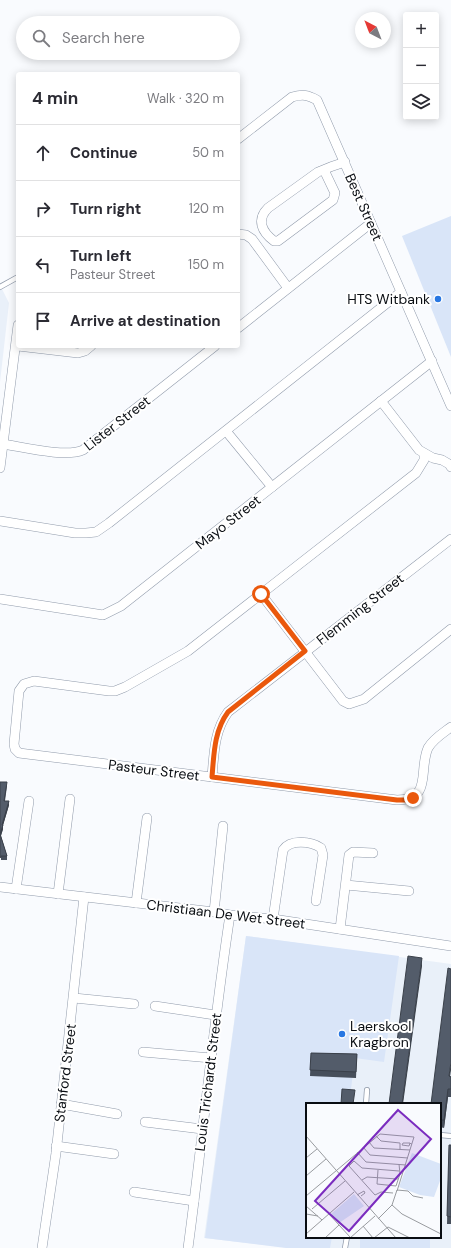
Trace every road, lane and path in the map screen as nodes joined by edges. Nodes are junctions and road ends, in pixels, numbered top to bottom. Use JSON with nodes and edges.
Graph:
{"nodes":[{"id":1,"x":240,"y":137,"type":"edge"},
{"id":2,"x":345,"y":162,"type":"junction"},
{"id":3,"x":324,"y":170,"type":"junction"},
{"id":4,"x":371,"y":223,"type":"junction"},
{"id":5,"x":240,"y":234,"type":"edge"},
{"id":6,"x":16,"y":278,"type":"edge"},
{"id":7,"x":0,"y":287,"type":"edge"},
{"id":8,"x":288,"y":288,"type":"junction"},
{"id":9,"x":402,"y":292,"type":"junction"},
{"id":10,"x":240,"y":326,"type":"edge"},
{"id":11,"x":17,"y":348,"type":"edge"},
{"id":12,"x":34,"y":348,"type":"edge"},
{"id":13,"x":89,"y":348,"type":"edge"},
{"id":14,"x":212,"y":348,"type":"edge"},
{"id":15,"x":432,"y":361,"type":"junction"},
{"id":16,"x":381,"y":401,"type":"junction"},
{"id":17,"x":450,"y":404,"type":"edge"},
{"id":18,"x":226,"y":431,"type":"junction"},
{"id":19,"x":3,"y":444,"type":"junction"},
{"id":20,"x":424,"y":454,"type":"junction"},
{"id":21,"x":451,"y":467,"type":"edge"},
{"id":22,"x":0,"y":468,"type":"edge"},
{"id":23,"x":272,"y":487,"type":"junction"},
{"id":24,"x":0,"y":521,"type":"edge"},
{"id":25,"x":451,"y":539,"type":"edge"},
{"id":26,"x":261,"y":594,"type":"junction"},
{"id":27,"x":0,"y":599,"type":"edge"},
{"id":28,"x":451,"y":630,"type":"edge"},
{"id":29,"x":305,"y":651,"type":"junction"},
{"id":30,"x":451,"y":727,"type":"edge"},
{"id":31,"x":212,"y":777,"type":"junction"},
{"id":32,"x":70,"y":799,"type":"dead end"},
{"id":33,"x":29,"y":801,"type":"dead end"},
{"id":34,"x":147,"y":818,"type":"dead end"},
{"id":35,"x":223,"y":826,"type":"dead end"},
{"id":36,"x":373,"y":853,"type":"dead end"},
{"id":37,"x":346,"y":885,"type":"junction"},
{"id":38,"x":0,"y":887,"type":"edge"},
{"id":39,"x":16,"y":890,"type":"junction"},
{"id":40,"x":409,"y":891,"type":"dead end"},
{"id":41,"x":58,"y":894,"type":"junction"},
{"id":42,"x":84,"y":897,"type":"junction"},
{"id":43,"x":316,"y":901,"type":"dead end"},
{"id":44,"x":136,"y":903,"type":"junction"},
{"id":45,"x":214,"y":912,"type":"junction"},
{"id":46,"x":230,"y":915,"type":"junction"},
{"id":47,"x":273,"y":919,"type":"junction"},
{"id":48,"x":340,"y":929,"type":"junction"},
{"id":49,"x":451,"y":946,"type":"edge"},
{"id":50,"x":74,"y":998,"type":"junction"},
{"id":51,"x":134,"y":1004,"type":"dead end"},
{"id":52,"x":155,"y":1006,"type":"dead end"},
{"id":53,"x":216,"y":1015,"type":"junction"},
{"id":54,"x":144,"y":1052,"type":"dead end"},
{"id":55,"x":211,"y":1058,"type":"junction"},
{"id":56,"x":368,"y":1090,"type":"dead end"},
{"id":57,"x":366,"y":1103,"type":"edge"},
{"id":58,"x":62,"y":1104,"type":"junction"},
{"id":59,"x":117,"y":1114,"type":"dead end"},
{"id":60,"x":145,"y":1122,"type":"dead end"},
{"id":61,"x":202,"y":1129,"type":"junction"},
{"id":62,"x":441,"y":1135,"type":"edge"},
{"id":63,"x":451,"y":1136,"type":"edge"},
{"id":64,"x":56,"y":1146,"type":"junction"},
{"id":65,"x":114,"y":1154,"type":"dead end"},
{"id":66,"x":134,"y":1192,"type":"dead end"},
{"id":67,"x":194,"y":1201,"type":"junction"},
{"id":68,"x":347,"y":1238,"type":"edge"},
{"id":69,"x":42,"y":1248,"type":"edge"},
{"id":70,"x":188,"y":1248,"type":"edge"},
{"id":71,"x":345,"y":1248,"type":"edge"}],
"edges":[{"from":1,"to":2,"type":"street","name":"Best Street"},
{"from":2,"to":3,"type":"street"},
{"from":2,"to":4,"type":"street","name":"Best Street"},
{"from":3,"to":3,"type":"street"},
{"from":4,"to":8,"type":"street"},
{"from":4,"to":9,"type":"street","name":"Best Street"},
{"from":5,"to":8,"type":"street"},
{"from":6,"to":7,"type":"lane"},
{"from":8,"to":10,"type":"street"},
{"from":9,"to":15,"type":"street","name":"Best Street"},
{"from":9,"to":18,"type":"street"},
{"from":11,"to":19,"type":"street"},
{"from":12,"to":13,"type":"street"},
{"from":14,"to":19,"type":"street","name":"Lister Street"},
{"from":15,"to":16,"type":"street","name":"Mayo Street"},
{"from":15,"to":17,"type":"street","name":"Best Street"},
{"from":16,"to":20,"type":"street"},
{"from":16,"to":23,"type":"street","name":"Mayo Street"},
{"from":18,"to":23,"type":"street"},
{"from":18,"to":24,"type":"street"},
{"from":19,"to":22,"type":"street"},
{"from":20,"to":21,"type":"street"},
{"from":20,"to":26,"type":"street"},
{"from":23,"to":27,"type":"street","name":"Mayo Street"},
{"from":25,"to":29,"type":"street","name":"Flemming Street"},
{"from":26,"to":29,"type":"street"},
{"from":26,"to":31,"type":"street","name":"Pasteur Street"},
{"from":28,"to":29,"type":"street"},
{"from":29,"to":31,"type":"street","name":"Flemming Street"},
{"from":30,"to":31,"type":"street","name":"Pasteur Street"},
{"from":32,"to":41,"type":"street"},
{"from":33,"to":39,"type":"street"},
{"from":34,"to":44,"type":"street"},
{"from":35,"to":45,"type":"street"},
{"from":36,"to":37,"type":"street"},
{"from":37,"to":40,"type":"street"},
{"from":37,"to":48,"type":"street"},
{"from":38,"to":39,"type":"street","name":"Christiaan De Wet Street"},
{"from":39,"to":41,"type":"street","name":"Christiaan De Wet Street"},
{"from":41,"to":42,"type":"street","name":"Christiaan De Wet Street"},
{"from":42,"to":44,"type":"street","name":"Christiaan De Wet Street"},
{"from":42,"to":50,"type":"street","name":"Stanford Street"},
{"from":43,"to":47,"type":"street"},
{"from":44,"to":45,"type":"street","name":"Christiaan De Wet Street"},
{"from":45,"to":46,"type":"street","name":"Christiaan De Wet Street"},
{"from":46,"to":47,"type":"street","name":"Christiaan De Wet Street"},
{"from":46,"to":53,"type":"street","name":"Louis Trichardt Street"},
{"from":47,"to":48,"type":"street","name":"Christiaan De Wet Street"},
{"from":48,"to":49,"type":"street","name":"Christiaan De Wet Street"},
{"from":50,"to":51,"type":"street"},
{"from":50,"to":58,"type":"street","name":"Stanford Street"},
{"from":52,"to":53,"type":"street"},
{"from":53,"to":55,"type":"street","name":"Louis Trichardt Street"},
{"from":54,"to":55,"type":"street"},
{"from":55,"to":61,"type":"street","name":"Louis Trichardt Street"},
{"from":56,"to":57,"type":"lane"},
{"from":58,"to":59,"type":"street"},
{"from":58,"to":64,"type":"street","name":"Stanford Street"},
{"from":60,"to":61,"type":"street"},
{"from":61,"to":67,"type":"street","name":"Louis Trichardt Street"},
{"from":62,"to":63,"type":"lane"},
{"from":64,"to":65,"type":"street"},
{"from":64,"to":69,"type":"street","name":"Stanford Street"},
{"from":66,"to":67,"type":"street"},
{"from":67,"to":70,"type":"street","name":"Louis Trichardt Street"},
{"from":68,"to":71,"type":"lane"}]}
